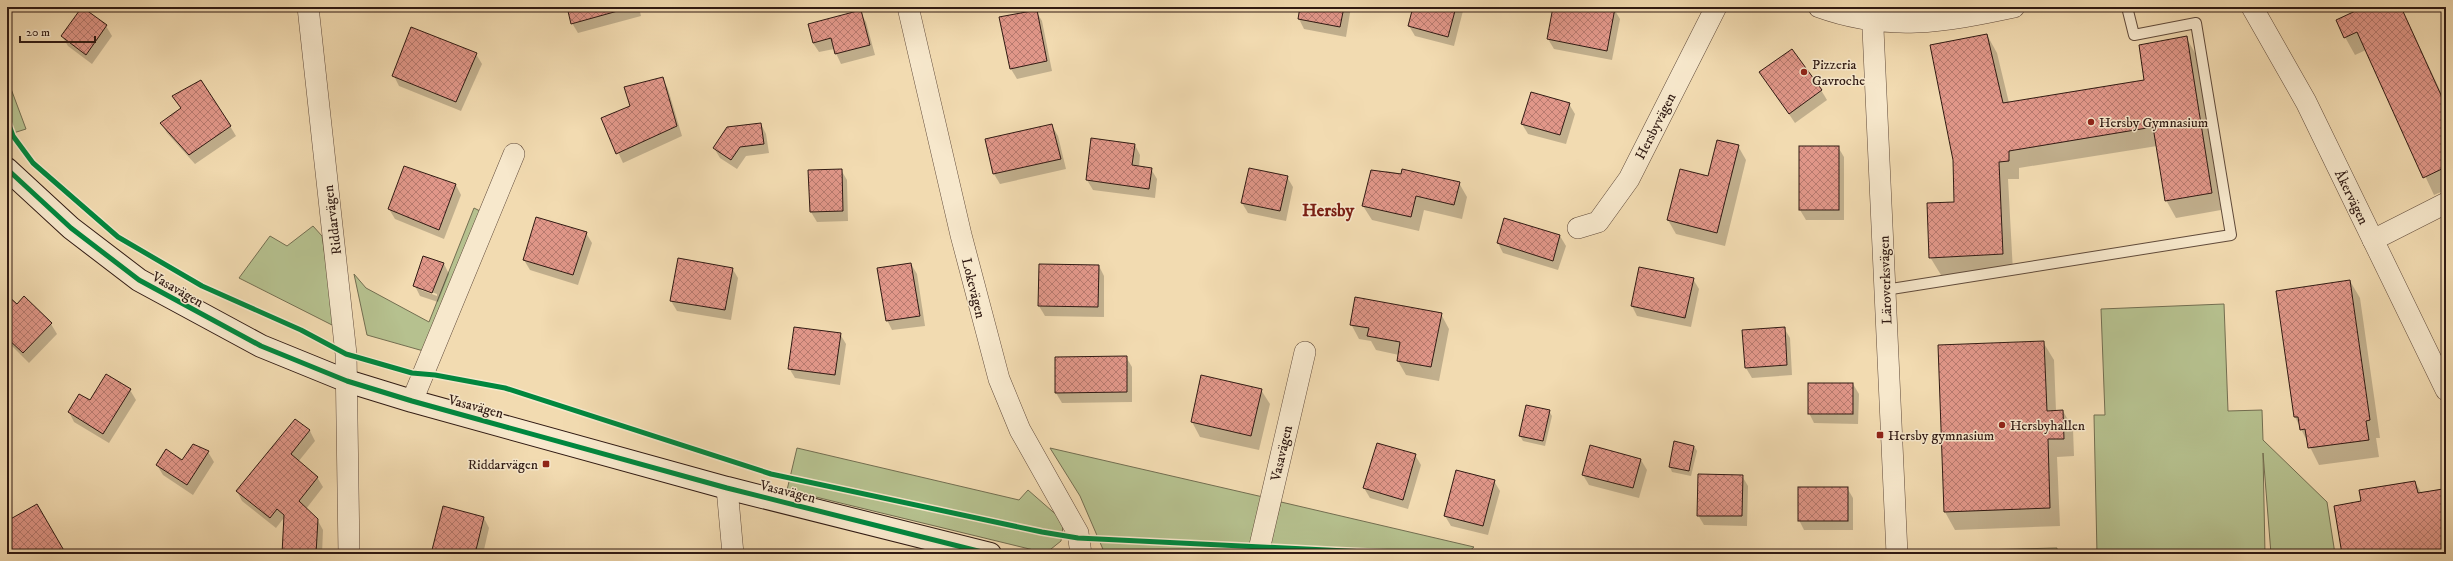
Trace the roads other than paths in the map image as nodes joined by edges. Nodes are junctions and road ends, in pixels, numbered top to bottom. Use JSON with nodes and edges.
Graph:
{"nodes":[{"id":1,"x":308,"y":7,"type":"edge"},
{"id":2,"x":908,"y":7,"type":"edge"},
{"id":3,"x":1716,"y":7,"type":"edge"},
{"id":4,"x":1819,"y":7,"type":"edge"},
{"id":5,"x":2014,"y":7,"type":"edge"},
{"id":6,"x":2127,"y":7,"type":"edge"},
{"id":7,"x":2252,"y":7,"type":"edge"},
{"id":8,"x":1872,"y":14,"type":"edge"},
{"id":9,"x":514,"y":154,"type":"dead end"},
{"id":10,"x":7,"y":169,"type":"edge"},
{"id":11,"x":2446,"y":203,"type":"edge"},
{"id":12,"x":1578,"y":228,"type":"dead end"},
{"id":13,"x":2373,"y":240,"type":"junction"},
{"id":14,"x":1885,"y":290,"type":"junction"},
{"id":15,"x":1305,"y":352,"type":"dead end"},
{"id":16,"x":347,"y":381,"type":"junction"},
{"id":17,"x":2446,"y":390,"type":"edge"},
{"id":18,"x":412,"y":401,"type":"junction"},
{"id":19,"x":726,"y":488,"type":"junction"},
{"id":20,"x":349,"y":554,"type":"edge"},
{"id":21,"x":733,"y":554,"type":"edge"},
{"id":22,"x":990,"y":554,"type":"edge"},
{"id":23,"x":1081,"y":554,"type":"edge"},
{"id":24,"x":1258,"y":554,"type":"edge"},
{"id":25,"x":1897,"y":554,"type":"edge"}],
"edges":[{"from":1,"to":16,"type":"street","name":"Riddarvägen"},
{"from":2,"to":23,"type":"street","name":"Lokevägen"},
{"from":3,"to":12,"type":"street","name":"Hersbyvägen"},
{"from":4,"to":8,"type":"street"},
{"from":5,"to":8,"type":"street"},
{"from":6,"to":14,"type":"lane"},
{"from":7,"to":13,"type":"street","name":"Åkervägen"},
{"from":8,"to":14,"type":"street","name":"Läroverksvägen"},
{"from":9,"to":18,"type":"street"},
{"from":10,"to":16,"type":"street","name":"Vasavägen"},
{"from":11,"to":13,"type":"street"},
{"from":13,"to":17,"type":"street","name":"Åkervägen"},
{"from":14,"to":25,"type":"street","name":"Läroverksvägen"},
{"from":15,"to":24,"type":"street","name":"Vasavägen"},
{"from":16,"to":18,"type":"street","name":"Vasavägen"},
{"from":16,"to":20,"type":"street","name":"Riddarvägen"},
{"from":18,"to":19,"type":"street","name":"Vasavägen"},
{"from":19,"to":21,"type":"street"},
{"from":19,"to":22,"type":"street","name":"Vasavägen"}]}
